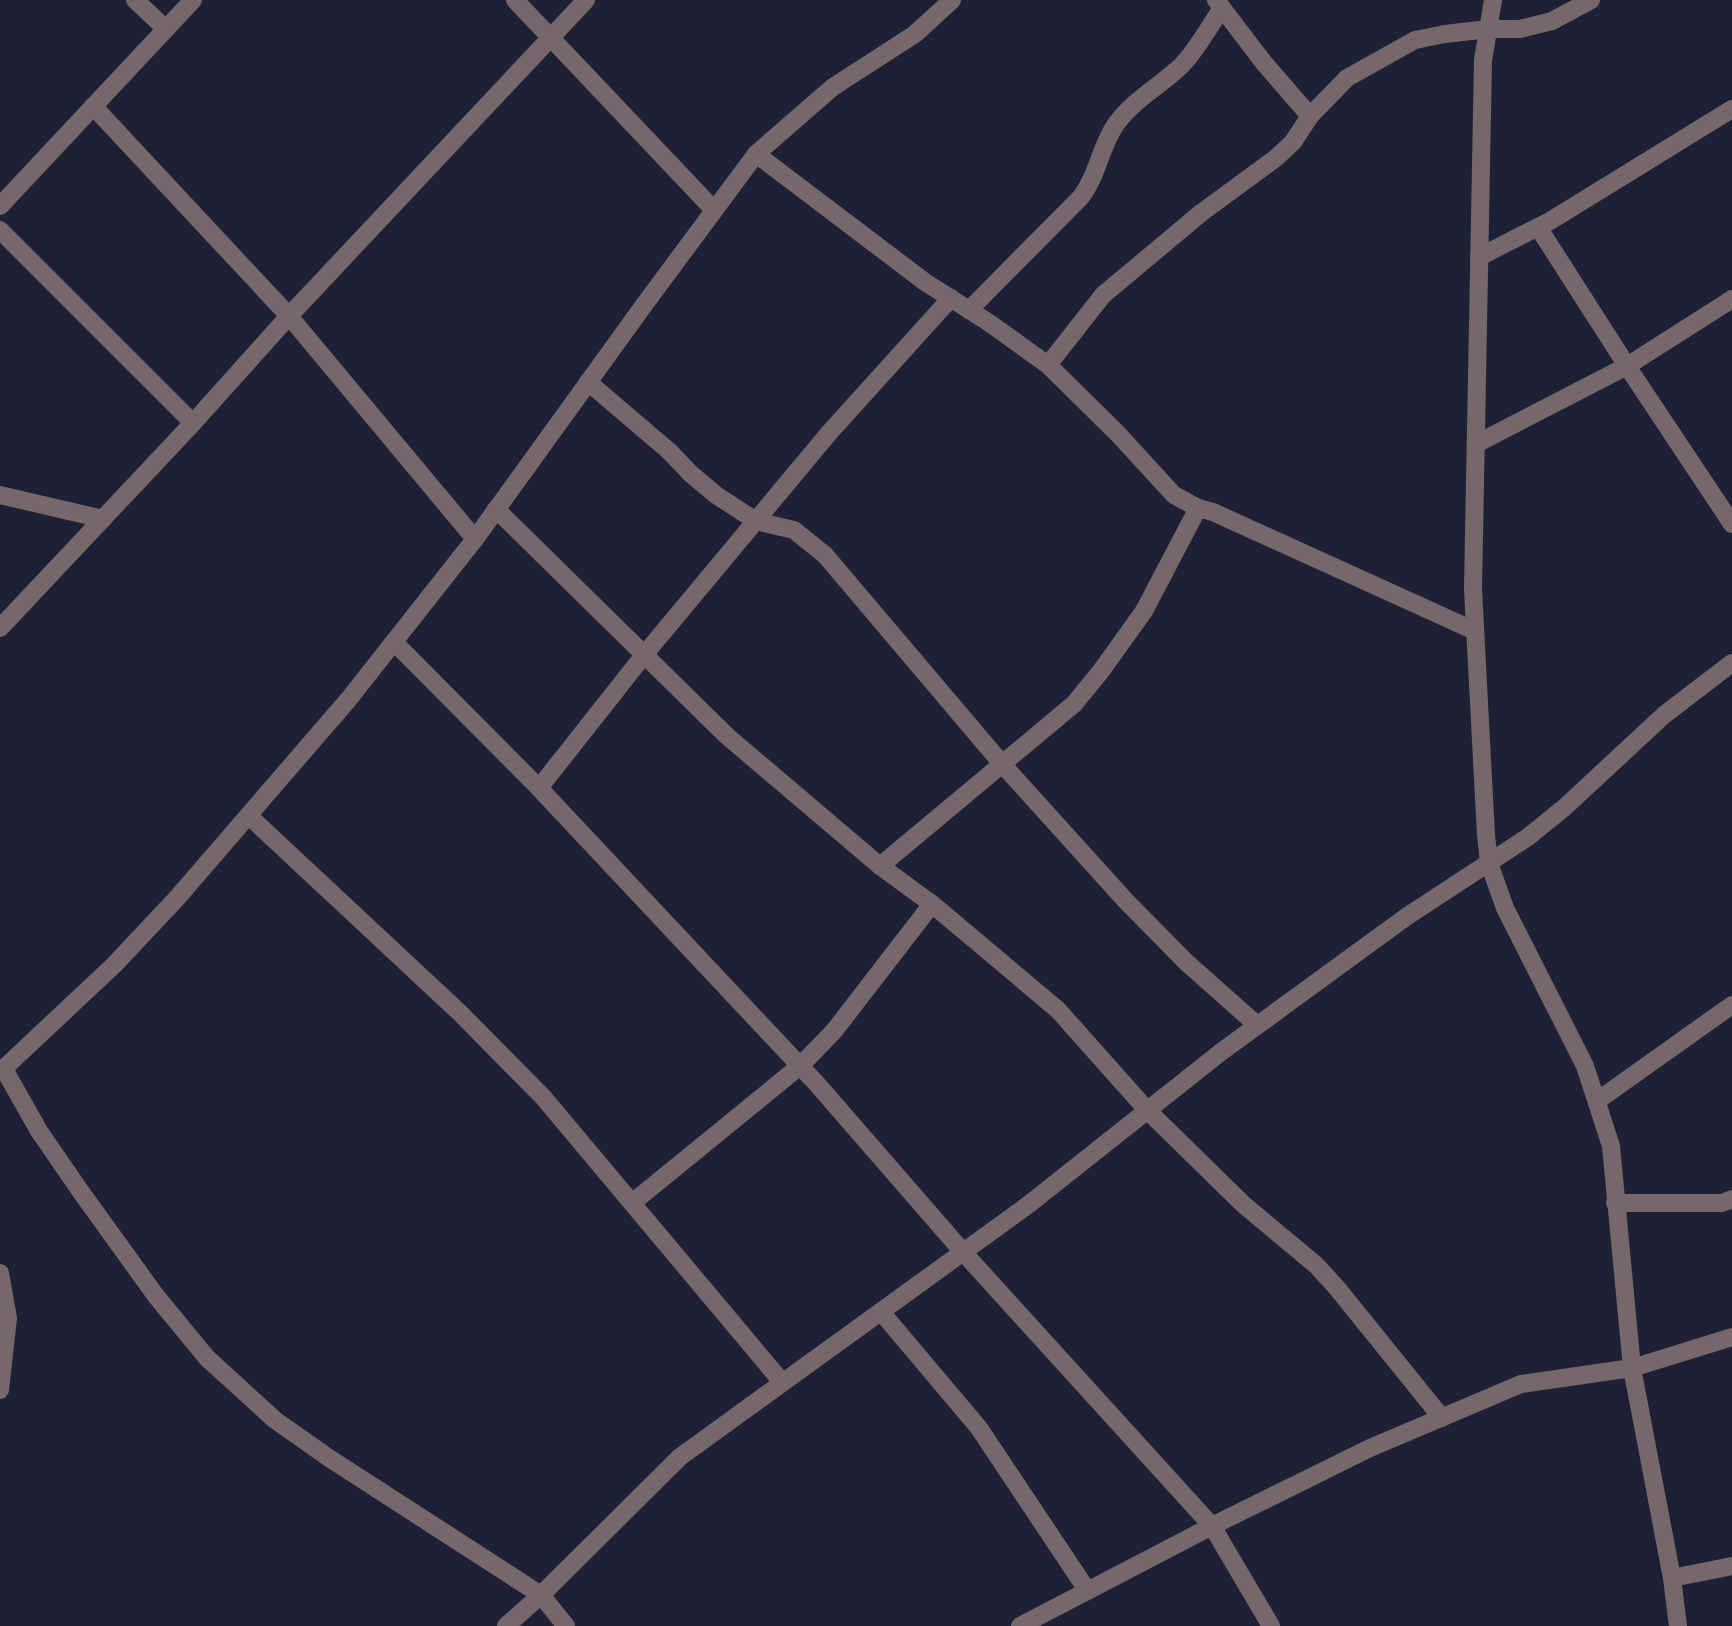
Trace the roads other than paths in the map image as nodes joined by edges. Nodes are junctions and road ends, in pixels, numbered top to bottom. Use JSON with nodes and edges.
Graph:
{"nodes":[{"id":1,"x":135,"y":0,"type":"edge"},
{"id":2,"x":193,"y":0,"type":"edge"},
{"id":3,"x":515,"y":0,"type":"edge"},
{"id":4,"x":586,"y":0,"type":"edge"},
{"id":5,"x":952,"y":0,"type":"edge"},
{"id":6,"x":1493,"y":0,"type":"edge"},
{"id":7,"x":1591,"y":0,"type":"edge"},
{"id":8,"x":1219,"y":4,"type":"edge"},
{"id":9,"x":166,"y":29,"type":"junction"},
{"id":10,"x":1488,"y":29,"type":"junction"},
{"id":11,"x":552,"y":37,"type":"junction"},
{"id":12,"x":93,"y":106,"type":"junction"},
{"id":13,"x":1732,"y":109,"type":"edge"},
{"id":14,"x":1310,"y":116,"type":"junction"},
{"id":15,"x":756,"y":154,"type":"junction"},
{"id":16,"x":0,"y":206,"type":"edge"},
{"id":17,"x":714,"y":210,"type":"junction"},
{"id":18,"x":1538,"y":227,"type":"junction"},
{"id":19,"x":0,"y":230,"type":"edge"},
{"id":20,"x":1479,"y":257,"type":"junction"},
{"id":21,"x":951,"y":298,"type":"junction"},
{"id":22,"x":1732,"y":299,"type":"edge"},
{"id":23,"x":970,"y":310,"type":"junction"},
{"id":24,"x":289,"y":316,"type":"junction"},
{"id":25,"x":1048,"y":365,"type":"junction"},
{"id":26,"x":1626,"y":366,"type":"junction"},
{"id":27,"x":589,"y":382,"type":"junction"},
{"id":28,"x":193,"y":422,"type":"junction"},
{"id":29,"x":1476,"y":444,"type":"junction"},
{"id":30,"x":0,"y":495,"type":"edge"},
{"id":31,"x":1198,"y":508,"type":"junction"},
{"id":32,"x":496,"y":509,"type":"junction"},
{"id":33,"x":103,"y":519,"type":"junction"},
{"id":34,"x":756,"y":521,"type":"junction"},
{"id":35,"x":1732,"y":524,"type":"edge"},
{"id":36,"x":475,"y":539,"type":"junction"},
{"id":37,"x":0,"y":628,"type":"edge"},
{"id":38,"x":1475,"y":631,"type":"junction"},
{"id":39,"x":394,"y":642,"type":"junction"},
{"id":40,"x":645,"y":655,"type":"junction"},
{"id":41,"x":1732,"y":663,"type":"edge"},
{"id":42,"x":1003,"y":765,"type":"junction"},
{"id":43,"x":539,"y":788,"type":"junction"},
{"id":44,"x":249,"y":816,"type":"junction"},
{"id":45,"x":1489,"y":863,"type":"junction"},
{"id":46,"x":880,"y":866,"type":"junction"},
{"id":47,"x":932,"y":904,"type":"junction"},
{"id":48,"x":1732,"y":1005,"type":"edge"},
{"id":49,"x":1257,"y":1025,"type":"junction"},
{"id":50,"x":800,"y":1066,"type":"junction"},
{"id":51,"x":2,"y":1070,"type":"edge"},
{"id":52,"x":1597,"y":1101,"type":"junction"},
{"id":53,"x":1147,"y":1110,"type":"junction"},
{"id":54,"x":1732,"y":1199,"type":"edge"},
{"id":55,"x":632,"y":1203,"type":"junction"},
{"id":56,"x":1615,"y":1203,"type":"junction"},
{"id":57,"x":963,"y":1252,"type":"junction"},
{"id":58,"x":0,"y":1273,"type":"edge"},
{"id":59,"x":882,"y":1313,"type":"junction"},
{"id":60,"x":1732,"y":1337,"type":"edge"},
{"id":61,"x":1632,"y":1368,"type":"junction"},
{"id":62,"x":782,"y":1382,"type":"junction"},
{"id":63,"x":0,"y":1390,"type":"edge"},
{"id":64,"x":1442,"y":1418,"type":"junction"},
{"id":65,"x":1212,"y":1526,"type":"junction"},
{"id":66,"x":1732,"y":1566,"type":"edge"},
{"id":67,"x":1672,"y":1578,"type":"junction"},
{"id":68,"x":1087,"y":1590,"type":"junction"},
{"id":69,"x":541,"y":1595,"type":"junction"},
{"id":70,"x":506,"y":1626,"type":"edge"},
{"id":71,"x":566,"y":1626,"type":"edge"},
{"id":72,"x":1020,"y":1626,"type":"edge"},
{"id":73,"x":1270,"y":1626,"type":"edge"},
{"id":74,"x":1678,"y":1626,"type":"edge"}],
"edges":[{"from":1,"to":9,"type":"street"},
{"from":2,"to":9,"type":"street"},
{"from":3,"to":11,"type":"street"},
{"from":4,"to":11,"type":"street"},
{"from":5,"to":15,"type":"street"},
{"from":6,"to":10,"type":"street"},
{"from":7,"to":10,"type":"street"},
{"from":8,"to":14,"type":"street"},
{"from":8,"to":23,"type":"street"},
{"from":9,"to":12,"type":"street"},
{"from":10,"to":14,"type":"street"},
{"from":10,"to":20,"type":"street"},
{"from":11,"to":17,"type":"street"},
{"from":11,"to":24,"type":"street"},
{"from":12,"to":16,"type":"street"},
{"from":12,"to":24,"type":"street"},
{"from":13,"to":18,"type":"street"},
{"from":14,"to":25,"type":"street"},
{"from":15,"to":17,"type":"street"},
{"from":15,"to":21,"type":"street"},
{"from":17,"to":27,"type":"street"},
{"from":18,"to":20,"type":"street"},
{"from":18,"to":26,"type":"street"},
{"from":19,"to":28,"type":"street"},
{"from":20,"to":29,"type":"street"},
{"from":21,"to":23,"type":"street"},
{"from":21,"to":34,"type":"street"},
{"from":22,"to":26,"type":"street"},
{"from":23,"to":25,"type":"street"},
{"from":24,"to":28,"type":"street"},
{"from":24,"to":36,"type":"street"},
{"from":25,"to":31,"type":"street"},
{"from":26,"to":29,"type":"street"},
{"from":26,"to":35,"type":"street"},
{"from":27,"to":32,"type":"street"},
{"from":27,"to":34,"type":"street"},
{"from":28,"to":33,"type":"street"},
{"from":29,"to":38,"type":"street"},
{"from":30,"to":33,"type":"street"},
{"from":31,"to":38,"type":"street"},
{"from":31,"to":42,"type":"street"},
{"from":32,"to":36,"type":"street"},
{"from":32,"to":40,"type":"street"},
{"from":33,"to":37,"type":"street"},
{"from":34,"to":40,"type":"street"},
{"from":34,"to":42,"type":"street"},
{"from":36,"to":39,"type":"street"},
{"from":38,"to":45,"type":"street"},
{"from":39,"to":43,"type":"street"},
{"from":39,"to":44,"type":"street"},
{"from":40,"to":43,"type":"street"},
{"from":40,"to":46,"type":"street"},
{"from":41,"to":45,"type":"street"},
{"from":42,"to":46,"type":"street"},
{"from":42,"to":49,"type":"street"},
{"from":43,"to":50,"type":"street"},
{"from":44,"to":51,"type":"street"},
{"from":44,"to":55,"type":"street"},
{"from":45,"to":49,"type":"street"},
{"from":45,"to":52,"type":"street"},
{"from":46,"to":47,"type":"street"},
{"from":47,"to":50,"type":"street"},
{"from":47,"to":53,"type":"street"},
{"from":48,"to":52,"type":"street"},
{"from":49,"to":53,"type":"street"},
{"from":50,"to":55,"type":"street"},
{"from":50,"to":57,"type":"street"},
{"from":51,"to":69,"type":"street"},
{"from":52,"to":56,"type":"street"},
{"from":53,"to":57,"type":"street"},
{"from":53,"to":64,"type":"street"},
{"from":54,"to":56,"type":"street"},
{"from":55,"to":62,"type":"street"},
{"from":56,"to":61,"type":"street"},
{"from":57,"to":59,"type":"street"},
{"from":57,"to":65,"type":"street"},
{"from":58,"to":63,"type":"street"},
{"from":59,"to":62,"type":"street"},
{"from":59,"to":68,"type":"street"},
{"from":60,"to":61,"type":"street"},
{"from":61,"to":64,"type":"street"},
{"from":61,"to":67,"type":"street"},
{"from":62,"to":69,"type":"street"},
{"from":64,"to":65,"type":"street"},
{"from":65,"to":68,"type":"street"},
{"from":65,"to":73,"type":"street"},
{"from":66,"to":67,"type":"street"},
{"from":67,"to":74,"type":"street"},
{"from":68,"to":72,"type":"street"},
{"from":69,"to":70,"type":"street"},
{"from":69,"to":71,"type":"street"}]}
